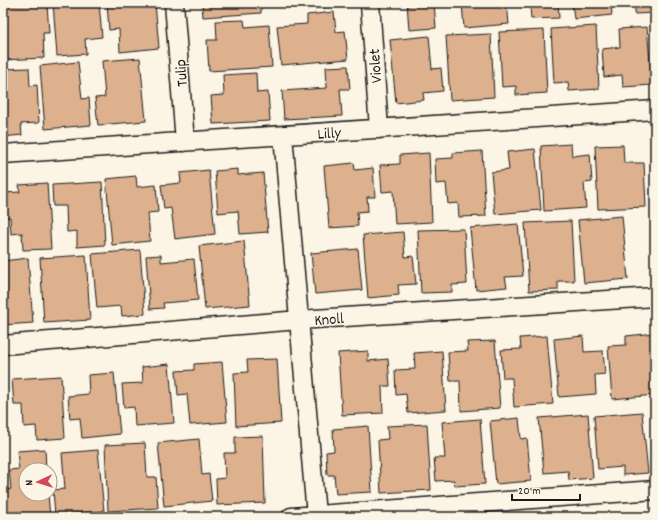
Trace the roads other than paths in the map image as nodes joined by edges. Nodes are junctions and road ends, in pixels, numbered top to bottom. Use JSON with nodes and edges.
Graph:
{"nodes":[{"id":1,"x":174,"y":3,"type":"edge"},
{"id":2,"x":370,"y":3,"type":"edge"},
{"id":3,"x":655,"y":110,"type":"edge"},
{"id":4,"x":379,"y":129,"type":"junction"},
{"id":5,"x":283,"y":135,"type":"junction"},
{"id":6,"x":185,"y":142,"type":"junction"},
{"id":7,"x":3,"y":154,"type":"edge"},
{"id":8,"x":655,"y":296,"type":"edge"},
{"id":9,"x":299,"y":320,"type":"junction"},
{"id":10,"x":3,"y":345,"type":"edge"},
{"id":11,"x":655,"y":490,"type":"edge"},
{"id":12,"x":502,"y":510,"type":"edge"},
{"id":13,"x":316,"y":515,"type":"junction"},
{"id":14,"x":291,"y":517,"type":"edge"}],
"edges":[{"from":1,"to":6,"type":"street","name":"Tulip"},
{"from":2,"to":4,"type":"street","name":"Violet"},
{"from":3,"to":4,"type":"street","name":"Lilly"},
{"from":4,"to":5,"type":"street","name":"Lilly"},
{"from":5,"to":6,"type":"street","name":"Lilly"},
{"from":5,"to":9,"type":"street"},
{"from":6,"to":7,"type":"street","name":"Lilly"},
{"from":8,"to":9,"type":"street","name":"Knoll"},
{"from":9,"to":10,"type":"street","name":"Knoll"},
{"from":9,"to":13,"type":"street"},
{"from":11,"to":12,"type":"street"},
{"from":12,"to":13,"type":"street"},
{"from":13,"to":14,"type":"street"}]}
